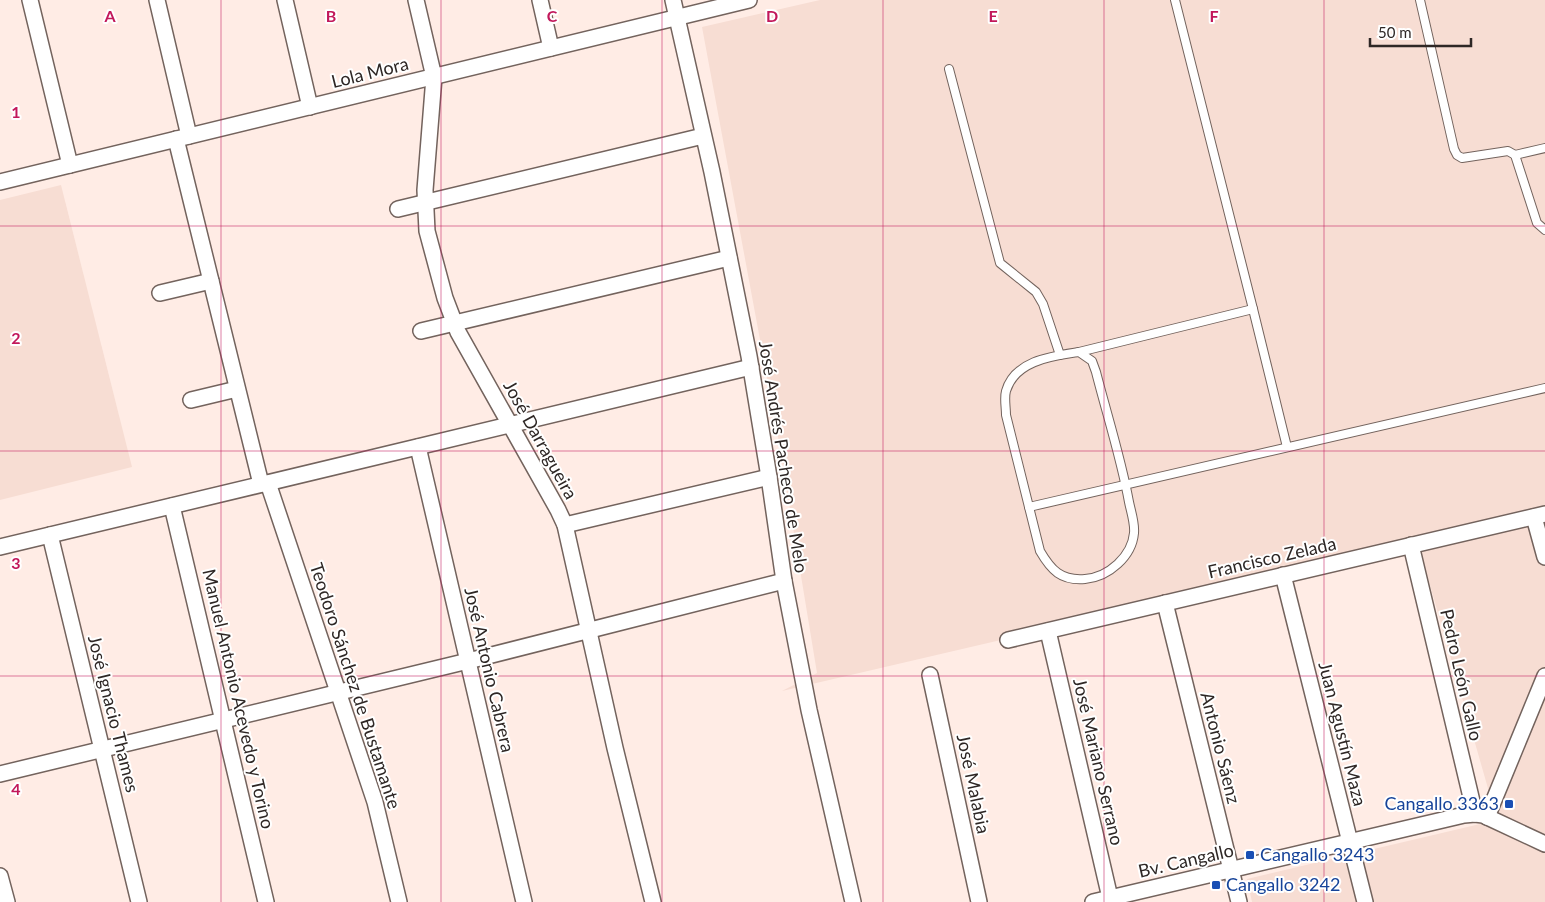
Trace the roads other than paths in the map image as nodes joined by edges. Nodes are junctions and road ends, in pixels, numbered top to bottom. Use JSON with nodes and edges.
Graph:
{"nodes":[{"id":1,"x":30,"y":0,"type":"edge"},
{"id":2,"x":157,"y":0,"type":"edge"},
{"id":3,"x":285,"y":0,"type":"edge"},
{"id":4,"x":416,"y":0,"type":"edge"},
{"id":5,"x":540,"y":0,"type":"edge"},
{"id":6,"x":673,"y":0,"type":"edge"},
{"id":7,"x":749,"y":0,"type":"edge"},
{"id":8,"x":1175,"y":0,"type":"edge"},
{"id":9,"x":1420,"y":0,"type":"edge"},
{"id":10,"x":677,"y":18,"type":"junction"},
{"id":11,"x":552,"y":48,"type":"junction"},
{"id":12,"x":949,"y":69,"type":"dead end"},
{"id":13,"x":434,"y":77,"type":"junction"},
{"id":14,"x":310,"y":107,"type":"junction"},
{"id":15,"x":703,"y":136,"type":"junction"},
{"id":16,"x":183,"y":137,"type":"junction"},
{"id":17,"x":1545,"y":148,"type":"edge"},
{"id":18,"x":1515,"y":154,"type":"junction"},
{"id":19,"x":70,"y":165,"type":"junction"},
{"id":20,"x":0,"y":182,"type":"edge"},
{"id":21,"x":425,"y":202,"type":"junction"},
{"id":22,"x":398,"y":209,"type":"dead end"},
{"id":23,"x":1545,"y":230,"type":"edge"},
{"id":24,"x":729,"y":258,"type":"junction"},
{"id":25,"x":211,"y":281,"type":"junction"},
{"id":26,"x":160,"y":293,"type":"dead end"},
{"id":27,"x":1253,"y":309,"type":"junction"},
{"id":28,"x":454,"y":323,"type":"junction"},
{"id":29,"x":421,"y":331,"type":"dead end"},
{"id":30,"x":1079,"y":352,"type":"junction"},
{"id":31,"x":1060,"y":355,"type":"junction"},
{"id":32,"x":751,"y":367,"type":"junction"},
{"id":33,"x":1545,"y":388,"type":"edge"},
{"id":34,"x":237,"y":389,"type":"junction"},
{"id":35,"x":191,"y":400,"type":"dead end"},
{"id":36,"x":509,"y":425,"type":"junction"},
{"id":37,"x":418,"y":447,"type":"junction"},
{"id":38,"x":1288,"y":447,"type":"junction"},
{"id":39,"x":770,"y":477,"type":"junction"},
{"id":40,"x":265,"y":483,"type":"junction"},
{"id":41,"x":1126,"y":485,"type":"junction"},
{"id":42,"x":172,"y":506,"type":"junction"},
{"id":43,"x":1029,"y":506,"type":"junction"},
{"id":44,"x":1540,"y":515,"type":"edge"},
{"id":45,"x":565,"y":525,"type":"junction"},
{"id":46,"x":50,"y":535,"type":"junction"},
{"id":47,"x":1412,"y":545,"type":"junction"},
{"id":48,"x":0,"y":547,"type":"edge"},
{"id":49,"x":1545,"y":557,"type":"edge"},
{"id":50,"x":1283,"y":575,"type":"junction"},
{"id":51,"x":784,"y":581,"type":"junction"},
{"id":52,"x":1165,"y":603,"type":"junction"},
{"id":53,"x":589,"y":631,"type":"junction"},
{"id":54,"x":1048,"y":631,"type":"junction"},
{"id":55,"x":1008,"y":640,"type":"dead end"},
{"id":56,"x":468,"y":661,"type":"junction"},
{"id":57,"x":930,"y":675,"type":"dead end"},
{"id":58,"x":1545,"y":676,"type":"edge"},
{"id":59,"x":338,"y":692,"type":"junction"},
{"id":60,"x":223,"y":720,"type":"junction"},
{"id":61,"x":102,"y":749,"type":"junction"},
{"id":62,"x":0,"y":774,"type":"edge"},
{"id":63,"x":1481,"y":815,"type":"junction"},
{"id":64,"x":1350,"y":842,"type":"junction"},
{"id":65,"x":1545,"y":844,"type":"edge"},
{"id":66,"x":1231,"y":870,"type":"junction"},
{"id":67,"x":0,"y":876,"type":"edge"},
{"id":68,"x":1110,"y":900,"type":"edge"},
{"id":69,"x":7,"y":902,"type":"edge"},
{"id":70,"x":139,"y":902,"type":"edge"},
{"id":71,"x":266,"y":902,"type":"edge"},
{"id":72,"x":399,"y":902,"type":"edge"},
{"id":73,"x":524,"y":902,"type":"edge"},
{"id":74,"x":653,"y":902,"type":"edge"},
{"id":75,"x":853,"y":902,"type":"edge"},
{"id":76,"x":979,"y":902,"type":"edge"},
{"id":77,"x":1093,"y":902,"type":"edge"},
{"id":78,"x":1239,"y":902,"type":"edge"},
{"id":79,"x":1365,"y":902,"type":"edge"}],
"edges":[{"from":1,"to":19,"type":"street"},
{"from":2,"to":16,"type":"street"},
{"from":3,"to":14,"type":"street"},
{"from":4,"to":13,"type":"street","name":"José Darragueira"},
{"from":5,"to":11,"type":"street"},
{"from":6,"to":10,"type":"street"},
{"from":7,"to":10,"type":"street","name":"Lola Mora"},
{"from":8,"to":27,"type":"lane"},
{"from":9,"to":18,"type":"lane"},
{"from":10,"to":11,"type":"street","name":"Lola Mora"},
{"from":10,"to":15,"type":"street","name":"José Andrés Pacheco de Melo"},
{"from":11,"to":13,"type":"street","name":"Lola Mora"},
{"from":12,"to":31,"type":"lane"},
{"from":13,"to":14,"type":"street","name":"Lola Mora"},
{"from":13,"to":21,"type":"street","name":"José Darragueira"},
{"from":14,"to":16,"type":"street","name":"Lola Mora"},
{"from":15,"to":21,"type":"street"},
{"from":15,"to":24,"type":"street","name":"José Andrés Pacheco de Melo"},
{"from":16,"to":19,"type":"street","name":"Lola Mora"},
{"from":16,"to":25,"type":"street","name":"Teodoro Sánchez de Bustamante"},
{"from":17,"to":18,"type":"lane"},
{"from":18,"to":23,"type":"lane"},
{"from":19,"to":20,"type":"street","name":"Lola Mora"},
{"from":21,"to":22,"type":"street"},
{"from":21,"to":28,"type":"street","name":"José Darragueira"},
{"from":24,"to":28,"type":"street"},
{"from":24,"to":32,"type":"street","name":"José Andrés Pacheco de Melo"},
{"from":25,"to":26,"type":"street"},
{"from":25,"to":34,"type":"street","name":"Teodoro Sánchez de Bustamante"},
{"from":27,"to":30,"type":"lane"},
{"from":27,"to":38,"type":"lane"},
{"from":28,"to":29,"type":"street"},
{"from":28,"to":36,"type":"street","name":"José Darragueira"},
{"from":30,"to":31,"type":"lane"},
{"from":30,"to":41,"type":"lane"},
{"from":31,"to":43,"type":"lane"},
{"from":32,"to":36,"type":"street"},
{"from":32,"to":39,"type":"street","name":"José Andrés Pacheco de Melo"},
{"from":33,"to":38,"type":"lane"},
{"from":34,"to":35,"type":"street"},
{"from":34,"to":40,"type":"street","name":"Teodoro Sánchez de Bustamante"},
{"from":36,"to":37,"type":"street"},
{"from":36,"to":45,"type":"street","name":"José Darragueira"},
{"from":37,"to":40,"type":"street"},
{"from":37,"to":56,"type":"street","name":"José Antonio Cabrera"},
{"from":38,"to":41,"type":"lane"},
{"from":39,"to":45,"type":"street"},
{"from":39,"to":51,"type":"street","name":"José Andrés Pacheco de Melo"},
{"from":40,"to":42,"type":"street"},
{"from":40,"to":59,"type":"street","name":"Teodoro Sánchez de Bustamante"},
{"from":41,"to":43,"type":"lane"},
{"from":41,"to":43,"type":"lane"},
{"from":42,"to":46,"type":"street"},
{"from":42,"to":60,"type":"street","name":"Manuel Antonio Acevedo y Torino"},
{"from":44,"to":47,"type":"street","name":"Francisco Zelada"},
{"from":44,"to":49,"type":"street"},
{"from":45,"to":53,"type":"street","name":"José Darragueira"},
{"from":46,"to":48,"type":"street"},
{"from":46,"to":61,"type":"street","name":"José Ignacio Thames"},
{"from":47,"to":50,"type":"street","name":"Francisco Zelada"},
{"from":47,"to":63,"type":"street","name":"Pedro León Gallo"},
{"from":50,"to":52,"type":"street","name":"Francisco Zelada"},
{"from":50,"to":64,"type":"street","name":"Juan Agustín Maza"},
{"from":51,"to":53,"type":"street"},
{"from":51,"to":75,"type":"street","name":"José Andrés Pacheco de Melo"},
{"from":52,"to":54,"type":"street","name":"Francisco Zelada"},
{"from":52,"to":66,"type":"street","name":"Antonio Sáenz"},
{"from":53,"to":56,"type":"street"},
{"from":53,"to":74,"type":"street","name":"José Darragueira"},
{"from":54,"to":55,"type":"street","name":"Francisco Zelada"},
{"from":54,"to":68,"type":"street","name":"José Mariano Serrano"},
{"from":56,"to":59,"type":"street"},
{"from":56,"to":73,"type":"street","name":"José Antonio Cabrera"},
{"from":57,"to":76,"type":"street","name":"José Malabia"},
{"from":58,"to":63,"type":"street"},
{"from":59,"to":60,"type":"street"},
{"from":59,"to":72,"type":"street","name":"Teodoro Sánchez de Bustamante"},
{"from":60,"to":61,"type":"street"},
{"from":60,"to":71,"type":"street","name":"Manuel Antonio Acevedo y Torino"},
{"from":61,"to":62,"type":"street"},
{"from":61,"to":70,"type":"street","name":"José Ignacio Thames"},
{"from":63,"to":64,"type":"street","name":"Bv. Cangallo"},
{"from":63,"to":65,"type":"street"},
{"from":64,"to":66,"type":"street","name":"Bv. Cangallo"},
{"from":64,"to":79,"type":"street","name":"Juan Agustín Maza"},
{"from":66,"to":68,"type":"street","name":"Bv. Cangallo"},
{"from":66,"to":78,"type":"street","name":"Antonio Sáenz"},
{"from":67,"to":69,"type":"street"},
{"from":68,"to":77,"type":"street","name":"Bv. Cangallo"}]}
